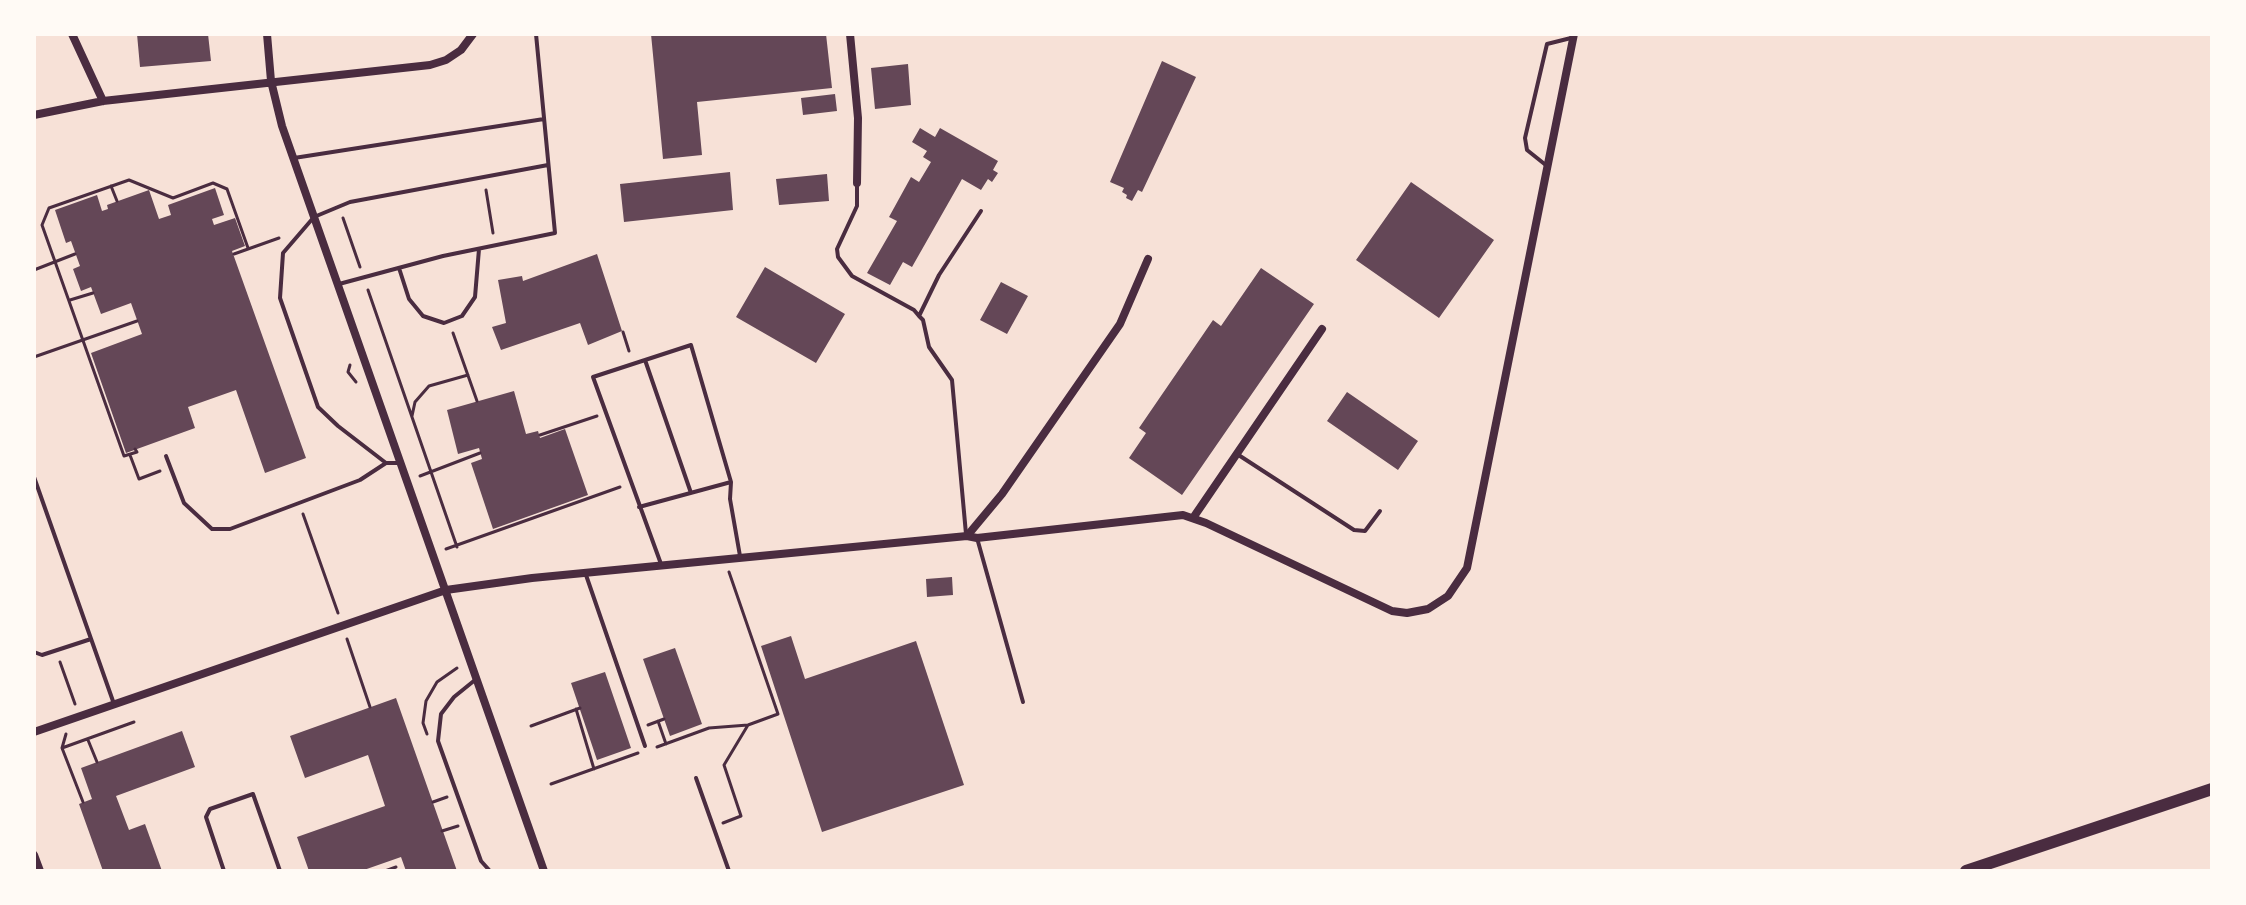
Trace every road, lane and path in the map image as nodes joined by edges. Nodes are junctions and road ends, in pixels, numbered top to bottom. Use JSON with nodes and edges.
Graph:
{"nodes":[{"id":1,"x":72,"y":34,"type":"edge"},
{"id":2,"x":267,"y":34,"type":"edge"},
{"id":3,"x":473,"y":34,"type":"edge"},
{"id":4,"x":536,"y":34,"type":"edge"},
{"id":5,"x":850,"y":34,"type":"edge"},
{"id":6,"x":1574,"y":36,"type":"edge"},
{"id":7,"x":271,"y":81,"type":"junction"},
{"id":8,"x":103,"y":101,"type":"junction"},
{"id":9,"x":34,"y":115,"type":"edge"},
{"id":10,"x":544,"y":119,"type":"junction"},
{"id":11,"x":294,"y":158,"type":"junction"},
{"id":12,"x":548,"y":165,"type":"junction"},
{"id":13,"x":1548,"y":167,"type":"junction"},
{"id":14,"x":857,"y":183,"type":"joint"},
{"id":15,"x":111,"y":186,"type":"junction"},
{"id":16,"x":117,"y":201,"type":"dead end"},
{"id":17,"x":339,"y":206,"type":"junction"},
{"id":18,"x":981,"y":211,"type":"dead end"},
{"id":19,"x":314,"y":217,"type":"junction"},
{"id":20,"x":302,"y":230,"type":"junction"},
{"id":21,"x":248,"y":249,"type":"junction"},
{"id":22,"x":479,"y":249,"type":"junction"},
{"id":23,"x":75,"y":254,"type":"dead end"},
{"id":24,"x":234,"y":254,"type":"dead end"},
{"id":25,"x":1148,"y":259,"type":"dead end"},
{"id":26,"x":55,"y":262,"type":"junction"},
{"id":27,"x":399,"y":268,"type":"junction"},
{"id":28,"x":34,"y":270,"type":"edge"},
{"id":29,"x":364,"y":277,"type":"junction"},
{"id":30,"x":338,"y":284,"type":"junction"},
{"id":31,"x":93,"y":293,"type":"dead end"},
{"id":32,"x":69,"y":301,"type":"junction"},
{"id":33,"x":919,"y":316,"type":"junction"},
{"id":34,"x":137,"y":321,"type":"dead end"},
{"id":35,"x":1322,"y":329,"type":"dead end"},
{"id":36,"x":623,"y":332,"type":"dead end"},
{"id":37,"x":83,"y":340,"type":"junction"},
{"id":38,"x":346,"y":353,"type":"dead end"},
{"id":39,"x":34,"y":357,"type":"edge"},
{"id":40,"x":645,"y":360,"type":"junction"},
{"id":41,"x":633,"y":364,"type":"junction"},
{"id":42,"x":468,"y":375,"type":"dead end"},
{"id":43,"x":358,"y":383,"type":"dead end"},
{"id":44,"x":606,"y":413,"type":"junction"},
{"id":45,"x":412,"y":416,"type":"junction"},
{"id":46,"x":540,"y":435,"type":"dead end"},
{"id":47,"x":135,"y":449,"type":"dead end"},
{"id":48,"x":480,"y":453,"type":"dead end"},
{"id":49,"x":1237,"y":454,"type":"junction"},
{"id":50,"x":130,"y":455,"type":"junction"},
{"id":51,"x":166,"y":456,"type":"dead end"},
{"id":52,"x":386,"y":463,"type":"junction"},
{"id":53,"x":401,"y":463,"type":"junction"},
{"id":54,"x":171,"y":467,"type":"junction"},
{"id":55,"x":431,"y":471,"type":"junction"},
{"id":56,"x":34,"y":477,"type":"edge"},
{"id":57,"x":407,"y":480,"type":"junction"},
{"id":58,"x":731,"y":482,"type":"junction"},
{"id":59,"x":631,"y":483,"type":"junction"},
{"id":60,"x":691,"y":493,"type":"junction"},
{"id":61,"x":299,"y":503,"type":"junction"},
{"id":62,"x":639,"y":507,"type":"junction"},
{"id":63,"x":1380,"y":511,"type":"dead end"},
{"id":64,"x":1193,"y":518,"type":"junction"},
{"id":65,"x":967,"y":536,"type":"junction"},
{"id":66,"x":977,"y":538,"type":"junction"},
{"id":67,"x":457,"y":547,"type":"junction"},
{"id":68,"x":432,"y":550,"type":"junction"},
{"id":69,"x":741,"y":559,"type":"junction"},
{"id":70,"x":725,"y":560,"type":"junction"},
{"id":71,"x":661,"y":566,"type":"junction"},
{"id":72,"x":586,"y":574,"type":"junction"},
{"id":73,"x":446,"y":590,"type":"junction"},
{"id":74,"x":342,"y":626,"type":"junction"},
{"id":75,"x":91,"y":639,"type":"junction"},
{"id":76,"x":34,"y":652,"type":"edge"},
{"id":77,"x":457,"y":668,"type":"dead end"},
{"id":78,"x":477,"y":679,"type":"junction"},
{"id":79,"x":1023,"y":702,"type":"dead end"},
{"id":80,"x":114,"y":704,"type":"junction"},
{"id":81,"x":370,"y":707,"type":"dead end"},
{"id":82,"x":658,"y":721,"type":"dead end"},
{"id":83,"x":134,"y":722,"type":"dead end"},
{"id":84,"x":748,"y":725,"type":"junction"},
{"id":85,"x":531,"y":726,"type":"dead end"},
{"id":86,"x":34,"y":732,"type":"edge"},
{"id":87,"x":428,"y":738,"type":"dead end"},
{"id":88,"x":88,"y":739,"type":"junction"},
{"id":89,"x":666,"y":744,"type":"junction"},
{"id":90,"x":645,"y":746,"type":"dead end"},
{"id":91,"x":62,"y":748,"type":"dead end"},
{"id":92,"x":651,"y":749,"type":"dead end"},
{"id":93,"x":637,"y":754,"type":"dead end"},
{"id":94,"x":97,"y":762,"type":"dead end"},
{"id":95,"x":594,"y":769,"type":"junction"},
{"id":96,"x":696,"y":778,"type":"dead end"},
{"id":97,"x":551,"y":784,"type":"dead end"},
{"id":98,"x":2212,"y":789,"type":"edge"},
{"id":99,"x":449,"y":796,"type":"dead end"},
{"id":100,"x":433,"y":802,"type":"dead end"},
{"id":101,"x":713,"y":827,"type":"junction"},
{"id":102,"x":34,"y":855,"type":"edge"},
{"id":103,"x":396,"y":867,"type":"dead end"},
{"id":104,"x":40,"y":871,"type":"edge"},
{"id":105,"x":224,"y":871,"type":"edge"},
{"id":106,"x":280,"y":871,"type":"edge"},
{"id":107,"x":385,"y":871,"type":"edge"},
{"id":108,"x":490,"y":871,"type":"edge"},
{"id":109,"x":544,"y":871,"type":"edge"},
{"id":110,"x":729,"y":871,"type":"edge"},
{"id":111,"x":1966,"y":871,"type":"edge"}],
"edges":[{"from":1,"to":8,"type":"street"},
{"from":2,"to":7,"type":"street"},
{"from":3,"to":7,"type":"street"},
{"from":4,"to":10,"type":"lane"},
{"from":5,"to":14,"type":"street"},
{"from":6,"to":13,"type":"street"},
{"from":6,"to":13,"type":"lane"},
{"from":7,"to":8,"type":"street"},
{"from":7,"to":11,"type":"street"},
{"from":8,"to":9,"type":"street"},
{"from":10,"to":11,"type":"lane"},
{"from":10,"to":12,"type":"lane"},
{"from":11,"to":19,"type":"street"},
{"from":12,"to":17,"type":"lane"},
{"from":12,"to":22,"type":"lane"},
{"from":13,"to":64,"type":"street"},
{"from":14,"to":33,"type":"lane"},
{"from":15,"to":16,"type":"path"},
{"from":15,"to":21,"type":"path"},
{"from":15,"to":26,"type":"path"},
{"from":17,"to":19,"type":"lane"},
{"from":17,"to":29,"type":"path"},
{"from":18,"to":33,"type":"lane"},
{"from":19,"to":20,"type":"lane"},
{"from":19,"to":30,"type":"street"},
{"from":20,"to":21,"type":"path"},
{"from":20,"to":52,"type":"lane"},
{"from":21,"to":24,"type":"path"},
{"from":22,"to":27,"type":"lane"},
{"from":22,"to":27,"type":"lane"},
{"from":23,"to":26,"type":"path"},
{"from":25,"to":65,"type":"street"},
{"from":26,"to":28,"type":"path"},
{"from":26,"to":32,"type":"path"},
{"from":27,"to":29,"type":"lane"},
{"from":29,"to":30,"type":"lane"},
{"from":29,"to":45,"type":"path"},
{"from":30,"to":53,"type":"street"},
{"from":31,"to":32,"type":"path"},
{"from":32,"to":37,"type":"path"},
{"from":33,"to":65,"type":"lane"},
{"from":34,"to":37,"type":"path"},
{"from":35,"to":49,"type":"street"},
{"from":36,"to":41,"type":"path"},
{"from":37,"to":39,"type":"path"},
{"from":37,"to":50,"type":"path"},
{"from":38,"to":43,"type":"path"},
{"from":40,"to":41,"type":"lane"},
{"from":40,"to":58,"type":"lane"},
{"from":40,"to":60,"type":"lane"},
{"from":41,"to":44,"type":"lane"},
{"from":42,"to":45,"type":"path"},
{"from":44,"to":46,"type":"path"},
{"from":44,"to":59,"type":"lane"},
{"from":45,"to":55,"type":"path"},
{"from":47,"to":50,"type":"path"},
{"from":48,"to":55,"type":"path"},
{"from":49,"to":63,"type":"lane"},
{"from":49,"to":64,"type":"street"},
{"from":50,"to":54,"type":"path"},
{"from":51,"to":54,"type":"lane"},
{"from":52,"to":53,"type":"lane"},
{"from":52,"to":61,"type":"lane"},
{"from":53,"to":57,"type":"street"},
{"from":54,"to":61,"type":"lane"},
{"from":55,"to":57,"type":"path"},
{"from":55,"to":67,"type":"path"},
{"from":56,"to":75,"type":"lane"},
{"from":57,"to":68,"type":"street"},
{"from":58,"to":60,"type":"lane"},
{"from":58,"to":69,"type":"lane"},
{"from":59,"to":62,"type":"lane"},
{"from":59,"to":67,"type":"path"},
{"from":60,"to":62,"type":"lane"},
{"from":61,"to":74,"type":"path"},
{"from":62,"to":71,"type":"lane"},
{"from":64,"to":66,"type":"street"},
{"from":65,"to":66,"type":"street"},
{"from":65,"to":69,"type":"street"},
{"from":66,"to":79,"type":"lane"},
{"from":67,"to":68,"type":"path"},
{"from":68,"to":73,"type":"street"},
{"from":69,"to":70,"type":"street"},
{"from":70,"to":71,"type":"street"},
{"from":70,"to":84,"type":"path"},
{"from":71,"to":72,"type":"street"},
{"from":72,"to":73,"type":"street"},
{"from":72,"to":90,"type":"lane"},
{"from":73,"to":74,"type":"street"},
{"from":73,"to":78,"type":"street"},
{"from":74,"to":80,"type":"street"},
{"from":74,"to":81,"type":"path"},
{"from":75,"to":76,"type":"lane"},
{"from":75,"to":80,"type":"lane"},
{"from":77,"to":87,"type":"path"},
{"from":78,"to":108,"type":"lane"},
{"from":78,"to":109,"type":"street"},
{"from":80,"to":86,"type":"street"},
{"from":82,"to":89,"type":"path"},
{"from":83,"to":88,"type":"path"},
{"from":84,"to":89,"type":"path"},
{"from":84,"to":101,"type":"path"},
{"from":85,"to":95,"type":"path"},
{"from":88,"to":91,"type":"path"},
{"from":88,"to":94,"type":"path"},
{"from":89,"to":92,"type":"path"},
{"from":93,"to":95,"type":"path"},
{"from":95,"to":97,"type":"path"},
{"from":96,"to":101,"type":"lane"},
{"from":98,"to":111,"type":"main road"},
{"from":99,"to":100,"type":"path"},
{"from":101,"to":110,"type":"lane"},
{"from":102,"to":104,"type":"street"},
{"from":103,"to":107,"type":"path"},
{"from":105,"to":106,"type":"lane"}]}
